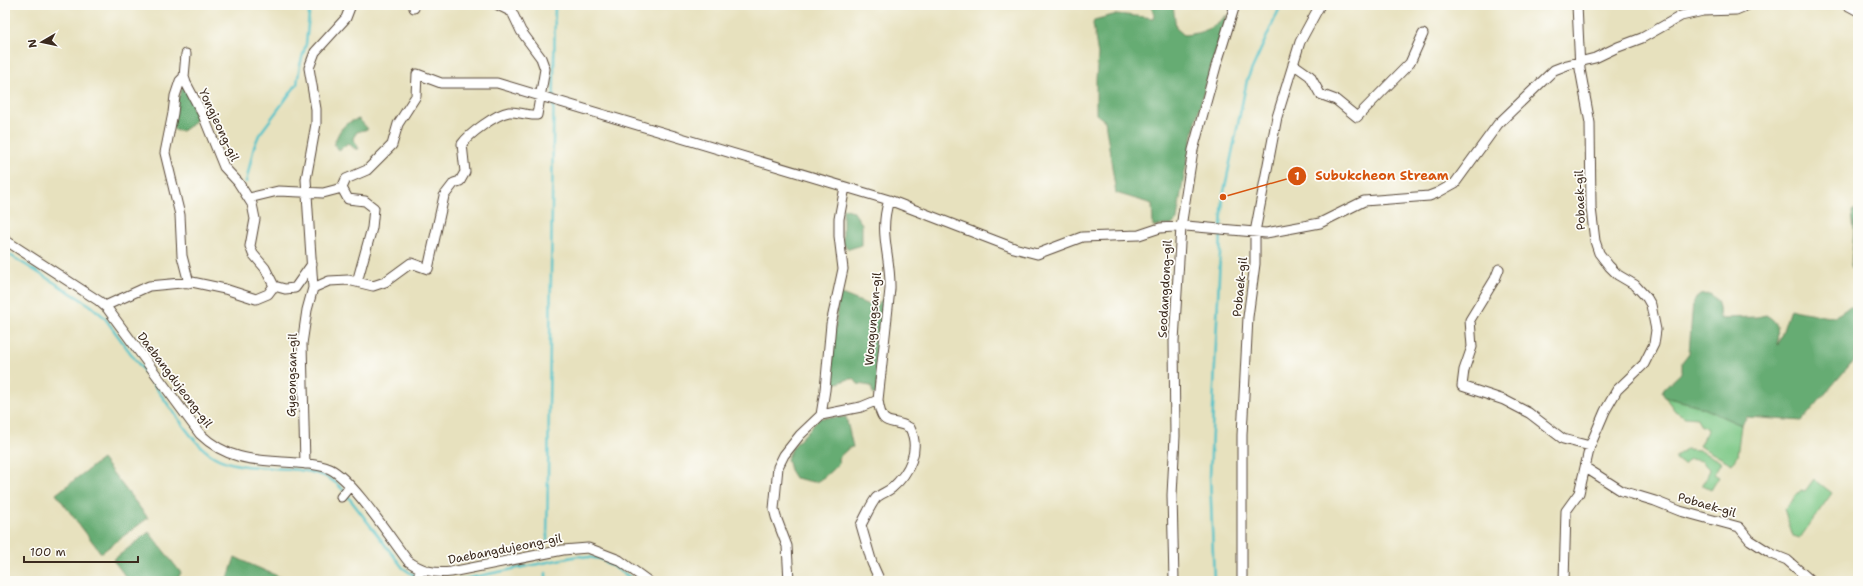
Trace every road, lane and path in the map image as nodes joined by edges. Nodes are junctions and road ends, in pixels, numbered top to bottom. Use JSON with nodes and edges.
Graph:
{"nodes":[{"id":1,"x":351,"y":5,"type":"edge"},
{"id":2,"x":498,"y":5,"type":"edge"},
{"id":3,"x":1235,"y":5,"type":"edge"},
{"id":4,"x":1320,"y":5,"type":"edge"},
{"id":5,"x":1577,"y":5,"type":"edge"},
{"id":6,"x":1748,"y":5,"type":"edge"},
{"id":7,"x":1847,"y":5,"type":"edge"},
{"id":8,"x":1858,"y":12,"type":"edge"},
{"id":9,"x":1423,"y":34,"type":"dead end"},
{"id":10,"x":186,"y":54,"type":"dead end"},
{"id":11,"x":1579,"y":62,"type":"junction"},
{"id":12,"x":1293,"y":64,"type":"junction"},
{"id":13,"x":184,"y":76,"type":"junction"},
{"id":14,"x":549,"y":99,"type":"junction"},
{"id":15,"x":845,"y":186,"type":"junction"},
{"id":16,"x":342,"y":188,"type":"junction"},
{"id":17,"x":307,"y":192,"type":"junction"},
{"id":18,"x":249,"y":198,"type":"junction"},
{"id":19,"x":889,"y":200,"type":"junction"},
{"id":20,"x":1183,"y":226,"type":"junction"},
{"id":21,"x":1253,"y":232,"type":"junction"},
{"id":22,"x":5,"y":240,"type":"edge"},
{"id":23,"x":312,"y":264,"type":"junction"},
{"id":24,"x":1499,"y":269,"type":"dead end"},
{"id":25,"x":357,"y":282,"type":"junction"},
{"id":26,"x":189,"y":283,"type":"junction"},
{"id":27,"x":274,"y":286,"type":"junction"},
{"id":28,"x":313,"y":288,"type":"junction"},
{"id":29,"x":104,"y":306,"type":"junction"},
{"id":30,"x":878,"y":400,"type":"junction"},
{"id":31,"x":821,"y":415,"type":"junction"},
{"id":32,"x":1590,"y":446,"type":"junction"},
{"id":33,"x":305,"y":464,"type":"junction"},
{"id":34,"x":1586,"y":468,"type":"junction"},
{"id":35,"x":349,"y":487,"type":"junction"},
{"id":36,"x":341,"y":497,"type":"dead end"},
{"id":37,"x":420,"y":570,"type":"junction"},
{"id":38,"x":416,"y":581,"type":"edge"},
{"id":39,"x":648,"y":581,"type":"edge"},
{"id":40,"x":788,"y":581,"type":"edge"},
{"id":41,"x":880,"y":581,"type":"edge"},
{"id":42,"x":1174,"y":581,"type":"edge"},
{"id":43,"x":1242,"y":581,"type":"edge"},
{"id":44,"x":1564,"y":581,"type":"edge"},
{"id":45,"x":1811,"y":581,"type":"edge"}],
"edges":[{"from":1,"to":17,"type":"street","name":"Gyeongsan-gil"},
{"from":2,"to":14,"type":"street"},
{"from":3,"to":20,"type":"street","name":"Seodangdong-gil"},
{"from":4,"to":12,"type":"street","name":"Pobaek-gil"},
{"from":5,"to":11,"type":"street","name":"Pobaek-gil"},
{"from":6,"to":11,"type":"street"},
{"from":7,"to":8,"type":"street"},
{"from":9,"to":12,"type":"street"},
{"from":10,"to":13,"type":"street"},
{"from":11,"to":21,"type":"street"},
{"from":11,"to":32,"type":"street","name":"Pobaek-gil"},
{"from":12,"to":21,"type":"street","name":"Pobaek-gil"},
{"from":13,"to":18,"type":"street","name":"Yongjeong-gil"},
{"from":13,"to":26,"type":"street"},
{"from":14,"to":15,"type":"street"},
{"from":14,"to":16,"type":"street"},
{"from":14,"to":25,"type":"street"},
{"from":15,"to":19,"type":"street"},
{"from":15,"to":31,"type":"street"},
{"from":16,"to":17,"type":"street"},
{"from":16,"to":25,"type":"street"},
{"from":17,"to":18,"type":"street"},
{"from":17,"to":23,"type":"street","name":"Gyeongsan-gil"},
{"from":18,"to":27,"type":"street","name":"Yongjeong-gil"},
{"from":19,"to":20,"type":"street"},
{"from":19,"to":30,"type":"street","name":"Wongungsan-gil"},
{"from":20,"to":21,"type":"street"},
{"from":20,"to":42,"type":"street","name":"Seodangdong-gil"},
{"from":21,"to":43,"type":"street","name":"Pobaek-gil"},
{"from":22,"to":29,"type":"street","name":"Daebangdujeong-gil"},
{"from":23,"to":27,"type":"street"},
{"from":23,"to":28,"type":"street","name":"Gyeongsan-gil"},
{"from":24,"to":32,"type":"street"},
{"from":25,"to":28,"type":"street"},
{"from":26,"to":27,"type":"street"},
{"from":26,"to":29,"type":"street"},
{"from":28,"to":33,"type":"street","name":"Gyeongsan-gil"},
{"from":29,"to":33,"type":"street","name":"Daebangdujeong-gil"},
{"from":30,"to":31,"type":"street"},
{"from":30,"to":41,"type":"street","name":"Wongungsan-gil"},
{"from":31,"to":40,"type":"street"},
{"from":32,"to":34,"type":"street","name":"Pobaek-gil"},
{"from":33,"to":35,"type":"street","name":"Daebangdujeong-gil"},
{"from":34,"to":44,"type":"street","name":"Pobaek-gil"},
{"from":34,"to":45,"type":"street","name":"Pobaek-gil"},
{"from":35,"to":36,"type":"street"},
{"from":35,"to":37,"type":"street","name":"Daebangdujeong-gil"},
{"from":37,"to":38,"type":"street"},
{"from":37,"to":39,"type":"street","name":"Daebangdujeong-gil"}]}
